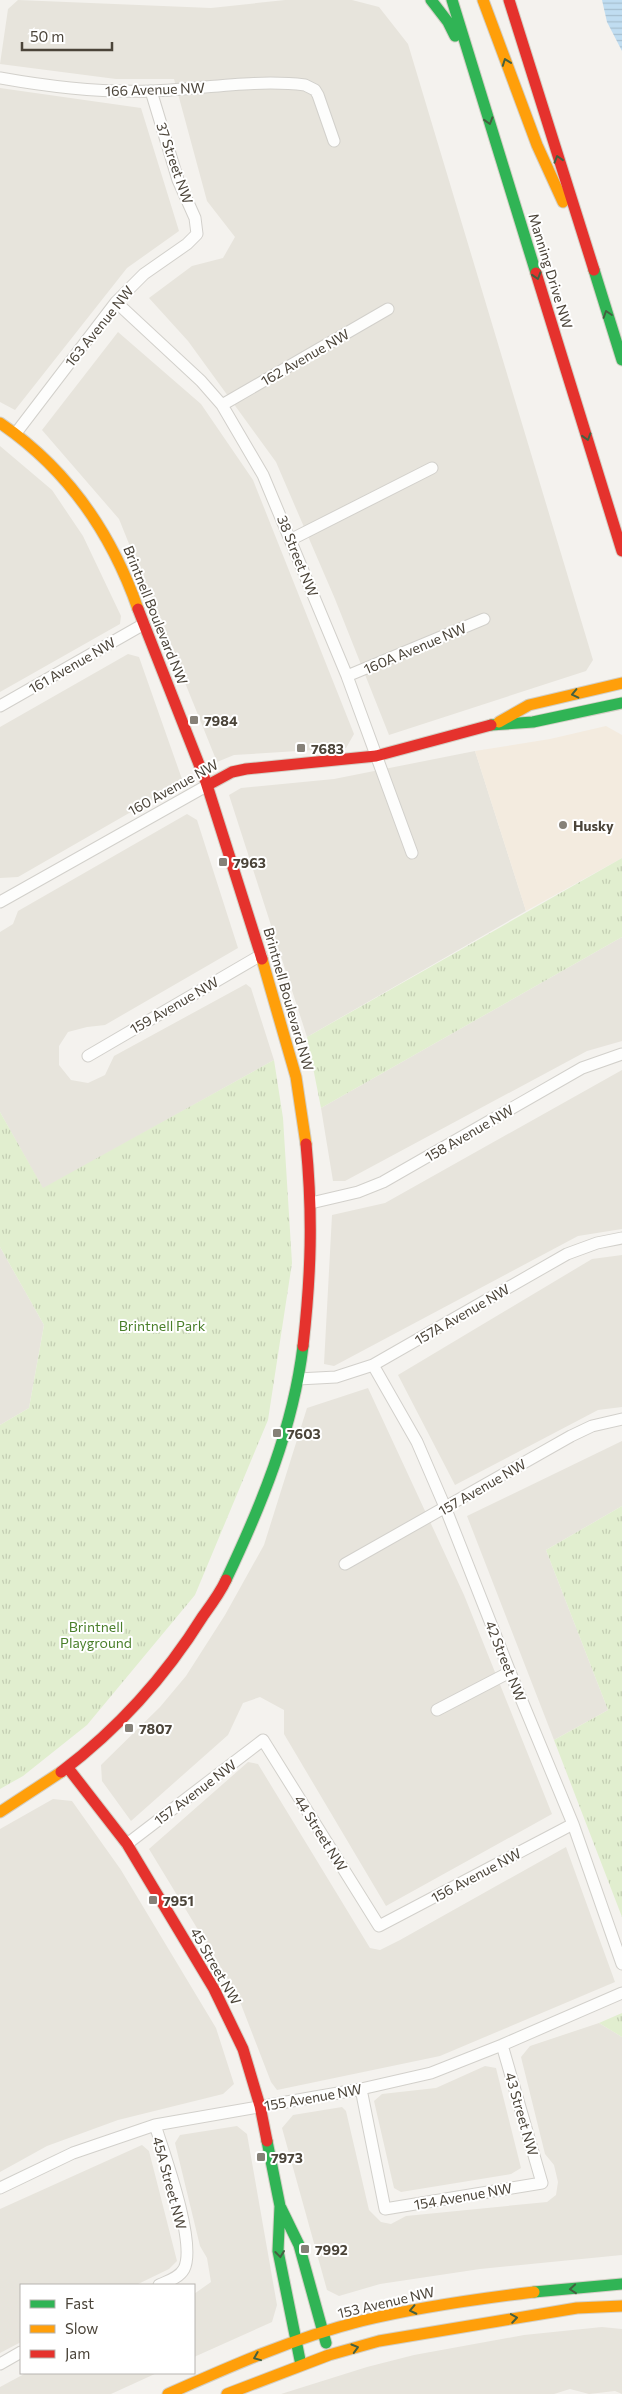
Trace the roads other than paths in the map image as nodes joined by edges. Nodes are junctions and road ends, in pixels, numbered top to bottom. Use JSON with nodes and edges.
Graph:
{"nodes":[{"id":1,"x":431,"y":0,"type":"edge"},
{"id":2,"x":452,"y":0,"type":"edge"},
{"id":3,"x":483,"y":0,"type":"edge"},
{"id":4,"x":509,"y":0,"type":"edge"},
{"id":5,"x":474,"y":74,"type":"junction"},
{"id":6,"x":0,"y":78,"type":"edge"},
{"id":7,"x":151,"y":91,"type":"junction"},
{"id":8,"x":334,"y":141,"type":"dead end"},
{"id":9,"x":197,"y":234,"type":"joint"},
{"id":10,"x":587,"y":252,"type":"junction"},
{"id":11,"x":116,"y":302,"type":"junction"},
{"id":12,"x":388,"y":309,"type":"dead end"},
{"id":13,"x":622,"y":360,"type":"edge"},
{"id":14,"x":222,"y":405,"type":"junction"},
{"id":15,"x":0,"y":423,"type":"edge"},
{"id":16,"x":16,"y":433,"type":"junction"},
{"id":17,"x":432,"y":468,"type":"dead end"},
{"id":18,"x":292,"y":539,"type":"junction"},
{"id":19,"x":622,"y":551,"type":"edge"},
{"id":20,"x":484,"y":619,"type":"dead end"},
{"id":21,"x":144,"y":624,"type":"junction"},
{"id":22,"x":347,"y":676,"type":"junction"},
{"id":23,"x":622,"y":683,"type":"edge"},
{"id":24,"x":622,"y":703,"type":"edge"},
{"id":25,"x":0,"y":706,"type":"edge"},
{"id":26,"x":495,"y":724,"type":"junction"},
{"id":27,"x":376,"y":756,"type":"junction"},
{"id":28,"x":208,"y":785,"type":"junction"},
{"id":29,"x":412,"y":853,"type":"dead end"},
{"id":30,"x":0,"y":902,"type":"edge"},
{"id":31,"x":261,"y":955,"type":"junction"},
{"id":32,"x":622,"y":1054,"type":"edge"},
{"id":33,"x":88,"y":1056,"type":"dead end"},
{"id":34,"x":312,"y":1203,"type":"junction"},
{"id":35,"x":622,"y":1238,"type":"edge"},
{"id":36,"x":373,"y":1365,"type":"junction"},
{"id":37,"x":298,"y":1379,"type":"junction"},
{"id":38,"x":622,"y":1419,"type":"edge"},
{"id":39,"x":445,"y":1507,"type":"junction"},
{"id":40,"x":345,"y":1564,"type":"dead end"},
{"id":41,"x":510,"y":1672,"type":"junction"},
{"id":42,"x":437,"y":1710,"type":"dead end"},
{"id":43,"x":263,"y":1740,"type":"joint"},
{"id":44,"x":68,"y":1768,"type":"junction"},
{"id":45,"x":0,"y":1812,"type":"edge"},
{"id":46,"x":573,"y":1824,"type":"junction"},
{"id":47,"x":126,"y":1844,"type":"junction"},
{"id":48,"x":379,"y":1926,"type":"joint"},
{"id":49,"x":622,"y":1964,"type":"edge"},
{"id":50,"x":622,"y":1993,"type":"edge"},
{"id":51,"x":502,"y":2045,"type":"junction"},
{"id":52,"x":361,"y":2089,"type":"junction"},
{"id":53,"x":260,"y":2106,"type":"junction"},
{"id":54,"x":155,"y":2125,"type":"junction"},
{"id":55,"x":542,"y":2183,"type":"joint"},
{"id":56,"x":0,"y":2188,"type":"edge"},
{"id":57,"x":280,"y":2206,"type":"junction"},
{"id":58,"x":161,"y":2284,"type":"edge"},
{"id":59,"x":622,"y":2284,"type":"edge"},
{"id":60,"x":622,"y":2306,"type":"edge"},
{"id":61,"x":323,"y":2332,"type":"junction"},
{"id":62,"x":296,"y":2342,"type":"junction"},
{"id":63,"x":20,"y":2353,"type":"edge"},
{"id":64,"x":329,"y":2355,"type":"junction"},
{"id":65,"x":0,"y":2364,"type":"edge"},
{"id":66,"x":301,"y":2365,"type":"junction"},
{"id":67,"x":168,"y":2394,"type":"edge"},
{"id":68,"x":227,"y":2394,"type":"edge"}],
"edges":[{"from":1,"to":5,"type":"street"},
{"from":2,"to":5,"type":"street","name":"Manning Drive NW"},
{"from":10,"to":3,"type":"street","one_way":true},
{"from":10,"to":4,"type":"street","one_way":true},
{"from":5,"to":19,"type":"street","name":"Manning Drive NW","one_way":true},
{"from":6,"to":7,"type":"street","name":"166 Avenue NW"},
{"from":7,"to":8,"type":"street","name":"166 Avenue NW"},
{"from":7,"to":9,"type":"street","name":"37 Street NW"},
{"from":9,"to":11,"type":"street","name":"163 Avenue NW"},
{"from":13,"to":10,"type":"street","one_way":true},
{"from":11,"to":14,"type":"street","name":"38 Street NW"},
{"from":11,"to":16,"type":"street","name":"163 Avenue NW"},
{"from":12,"to":14,"type":"street","name":"162 Avenue NW"},
{"from":14,"to":18,"type":"street","name":"38 Street NW"},
{"from":15,"to":16,"type":"street","name":"Brintnell Boulevard NW"},
{"from":16,"to":21,"type":"street","name":"Brintnell Boulevard NW"},
{"from":17,"to":18,"type":"street"},
{"from":18,"to":22,"type":"street","name":"38 Street NW"},
{"from":20,"to":22,"type":"street","name":"160A Avenue NW"},
{"from":21,"to":25,"type":"street","name":"161 Avenue NW"},
{"from":21,"to":28,"type":"street","name":"Brintnell Boulevard NW"},
{"from":22,"to":27,"type":"street","name":"38 Street NW"},
{"from":23,"to":26,"type":"street","name":"160 Avenue NW","one_way":true},
{"from":24,"to":26,"type":"street","name":"160 Avenue NW"},
{"from":26,"to":27,"type":"street","name":"160 Avenue NW"},
{"from":27,"to":28,"type":"street","name":"160 Avenue NW"},
{"from":27,"to":29,"type":"street","name":"38 Street NW"},
{"from":28,"to":30,"type":"street","name":"160 Avenue NW"},
{"from":28,"to":31,"type":"street","name":"Brintnell Boulevard NW"},
{"from":31,"to":33,"type":"street","name":"159 Avenue NW"},
{"from":31,"to":34,"type":"street","name":"Brintnell Boulevard NW"},
{"from":32,"to":34,"type":"street","name":"158 Avenue NW"},
{"from":34,"to":37,"type":"street","name":"Brintnell Boulevard NW"},
{"from":35,"to":36,"type":"street","name":"157A Avenue NW"},
{"from":36,"to":37,"type":"street","name":"157A Avenue NW"},
{"from":36,"to":39,"type":"street","name":"42 Street NW"},
{"from":37,"to":44,"type":"street","name":"Brintnell Boulevard NW"},
{"from":38,"to":39,"type":"street","name":"157 Avenue NW"},
{"from":39,"to":40,"type":"street","name":"157 Avenue NW"},
{"from":39,"to":41,"type":"street","name":"42 Street NW"},
{"from":41,"to":42,"type":"street"},
{"from":41,"to":46,"type":"street","name":"42 Street NW"},
{"from":43,"to":47,"type":"street","name":"157 Avenue NW"},
{"from":43,"to":48,"type":"street","name":"44 Street NW"},
{"from":44,"to":45,"type":"street","name":"Brintnell Boulevard NW"},
{"from":44,"to":47,"type":"street","name":"45 Street NW"},
{"from":46,"to":48,"type":"street","name":"156 Avenue NW"},
{"from":46,"to":49,"type":"street","name":"42 Street NW"},
{"from":47,"to":53,"type":"street","name":"45 Street NW"},
{"from":50,"to":51,"type":"street","name":"155 Avenue NW"},
{"from":51,"to":52,"type":"street","name":"155 Avenue NW"},
{"from":51,"to":55,"type":"street","name":"43 Street NW"},
{"from":52,"to":53,"type":"street","name":"155 Avenue NW"},
{"from":52,"to":55,"type":"street","name":"154 Avenue NW"},
{"from":53,"to":54,"type":"street","name":"155 Avenue NW"},
{"from":53,"to":57,"type":"street","name":"45 Street NW"},
{"from":54,"to":56,"type":"street","name":"155 Avenue NW"},
{"from":54,"to":58,"type":"street","name":"45A Street NW"},
{"from":57,"to":61,"type":"street","name":"45 Street NW"},
{"from":57,"to":62,"type":"street","name":"45 Street NW","one_way":true},
{"from":59,"to":61,"type":"street","name":"153 Avenue NW","one_way":true},
{"from":64,"to":60,"type":"street","one_way":true},
{"from":61,"to":62,"type":"street","name":"153 Avenue NW"},
{"from":61,"to":64,"type":"street","name":"45 Street NW"},
{"from":62,"to":66,"type":"street","name":"45 Street NW"},
{"from":62,"to":67,"type":"street","name":"153 Avenue NW","one_way":true},
{"from":63,"to":65,"type":"street"},
{"from":64,"to":66,"type":"street"},
{"from":66,"to":68,"type":"street"}]}
